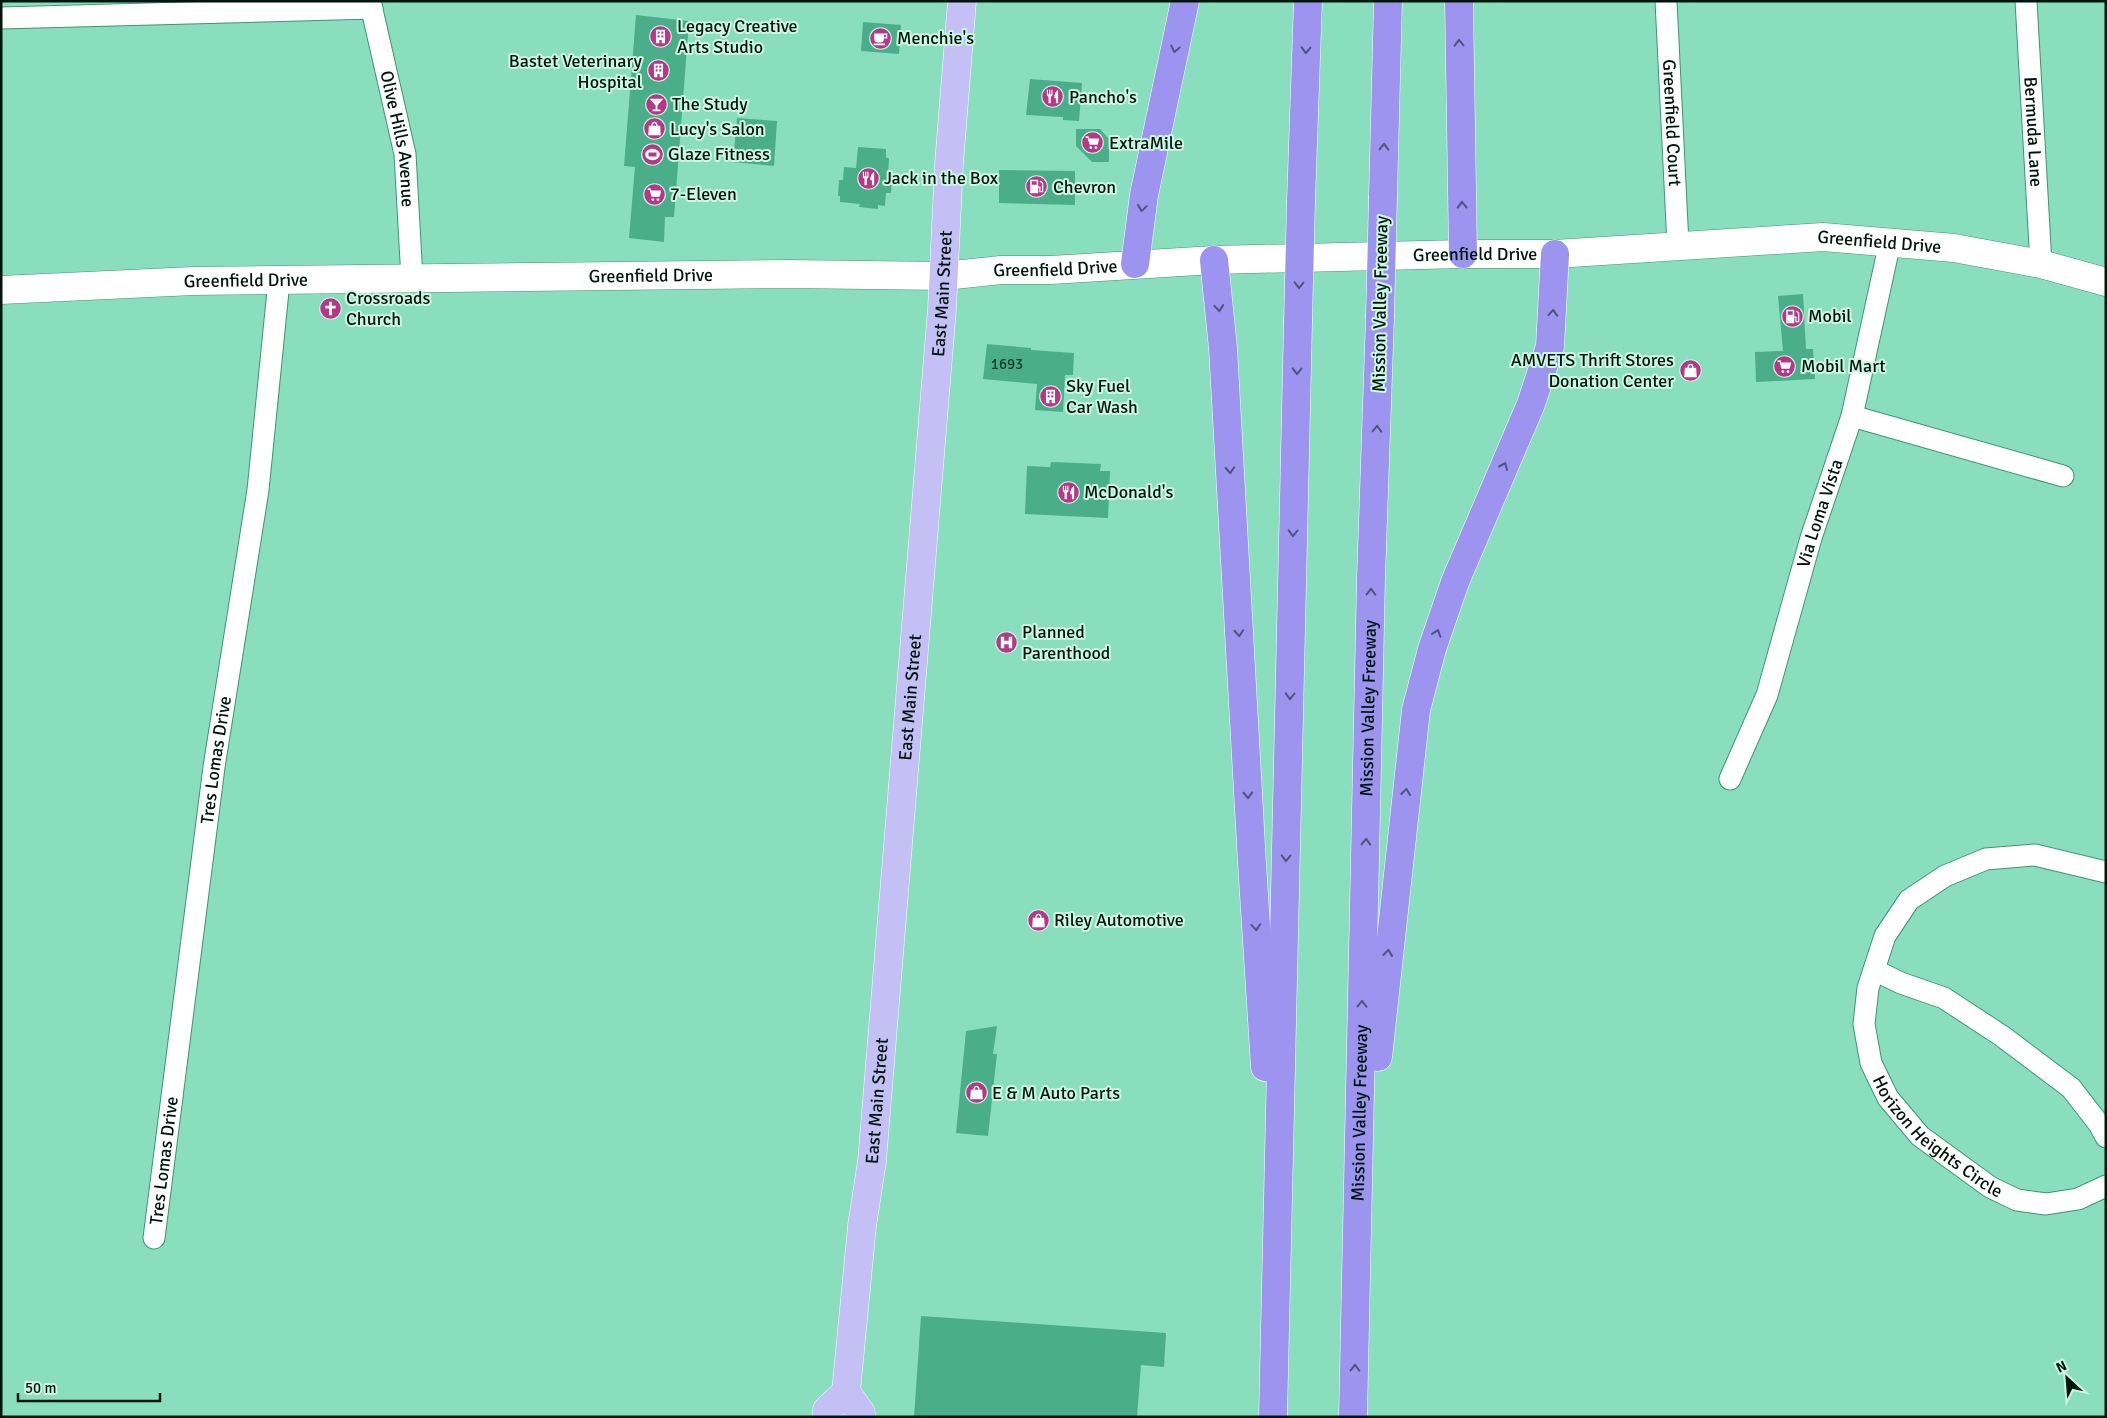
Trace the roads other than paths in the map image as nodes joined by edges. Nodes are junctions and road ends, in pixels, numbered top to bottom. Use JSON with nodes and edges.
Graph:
{"nodes":[{"id":1,"x":962,"y":1,"type":"edge"},
{"id":2,"x":1185,"y":1,"type":"edge"},
{"id":3,"x":1308,"y":1,"type":"edge"},
{"id":4,"x":1388,"y":1,"type":"edge"},
{"id":5,"x":1459,"y":1,"type":"edge"},
{"id":6,"x":1666,"y":1,"type":"edge"},
{"id":7,"x":2026,"y":1,"type":"edge"},
{"id":8,"x":371,"y":5,"type":"edge"},
{"id":9,"x":1,"y":18,"type":"edge"},
{"id":10,"x":1890,"y":242,"type":"junction"},
{"id":11,"x":1678,"y":245,"type":"junction"},
{"id":12,"x":1463,"y":254,"type":"junction"},
{"id":13,"x":1555,"y":254,"type":"junction"},
{"id":14,"x":1214,"y":260,"type":"junction"},
{"id":15,"x":1135,"y":264,"type":"junction"},
{"id":16,"x":2041,"y":264,"type":"junction"},
{"id":17,"x":944,"y":276,"type":"junction"},
{"id":18,"x":412,"y":279,"type":"junction"},
{"id":19,"x":279,"y":281,"type":"junction"},
{"id":20,"x":2106,"y":282,"type":"edge"},
{"id":21,"x":1,"y":290,"type":"edge"},
{"id":22,"x":1852,"y":416,"type":"junction"},
{"id":23,"x":2063,"y":476,"type":"dead end"},
{"id":24,"x":1730,"y":780,"type":"dead end"},
{"id":25,"x":2106,"y":872,"type":"edge"},
{"id":26,"x":1874,"y":970,"type":"junction"},
{"id":27,"x":2106,"y":1137,"type":"edge"},
{"id":28,"x":2106,"y":1186,"type":"edge"},
{"id":29,"x":154,"y":1238,"type":"dead end"},
{"id":30,"x":1277,"y":1246,"type":"junction"},
{"id":31,"x":1356,"y":1298,"type":"junction"},
{"id":32,"x":846,"y":1392,"type":"junction"},
{"id":33,"x":826,"y":1417,"type":"edge"},
{"id":34,"x":861,"y":1417,"type":"edge"},
{"id":35,"x":1273,"y":1417,"type":"edge"},
{"id":36,"x":1353,"y":1417,"type":"edge"}],
"edges":[{"from":1,"to":17,"type":"main road","name":"East Main Street"},
{"from":2,"to":15,"type":"highway","one_way":true},
{"from":3,"to":30,"type":"highway","one_way":true,"bridge":true},
{"from":31,"to":4,"type":"highway","name":"Mission Valley Freeway","one_way":true,"bridge":true},
{"from":12,"to":5,"type":"highway","one_way":true},
{"from":6,"to":11,"type":"street","name":"Greenfield Court"},
{"from":7,"to":16,"type":"street","name":"Bermuda Lane"},
{"from":8,"to":9,"type":"street"},
{"from":8,"to":18,"type":"street","name":"Olive Hills Avenue"},
{"from":10,"to":11,"type":"main road","name":"Greenfield Drive"},
{"from":10,"to":16,"type":"main road","name":"Greenfield Drive"},
{"from":10,"to":22,"type":"street","name":"Via Loma Vista"},
{"from":11,"to":13,"type":"main road","name":"Greenfield Drive"},
{"from":12,"to":13,"type":"main road","name":"Greenfield Drive"},
{"from":12,"to":14,"type":"main road","name":"Greenfield Drive"},
{"from":31,"to":13,"type":"highway","one_way":true},
{"from":14,"to":15,"type":"main road","name":"Greenfield Drive"},
{"from":14,"to":30,"type":"highway","one_way":true},
{"from":15,"to":17,"type":"main road","name":"Greenfield Drive"},
{"from":16,"to":20,"type":"main road","name":"Greenfield Drive"},
{"from":17,"to":18,"type":"main road","name":"Greenfield Drive"},
{"from":17,"to":32,"type":"main road","name":"East Main Street"},
{"from":18,"to":19,"type":"main road","name":"Greenfield Drive"},
{"from":19,"to":21,"type":"main road","name":"Greenfield Drive"},
{"from":19,"to":29,"type":"street","name":"Tres Lomas Drive"},
{"from":22,"to":23,"type":"street"},
{"from":22,"to":24,"type":"street","name":"Via Loma Vista"},
{"from":25,"to":26,"type":"street","name":"Horizon Heights Circle"},
{"from":26,"to":27,"type":"street"},
{"from":26,"to":28,"type":"street","name":"Horizon Heights Circle"},
{"from":30,"to":35,"type":"highway"},
{"from":36,"to":31,"type":"highway","name":"Mission Valley Freeway","one_way":true},
{"from":32,"to":33,"type":"main road"},
{"from":32,"to":34,"type":"main road"}]}
